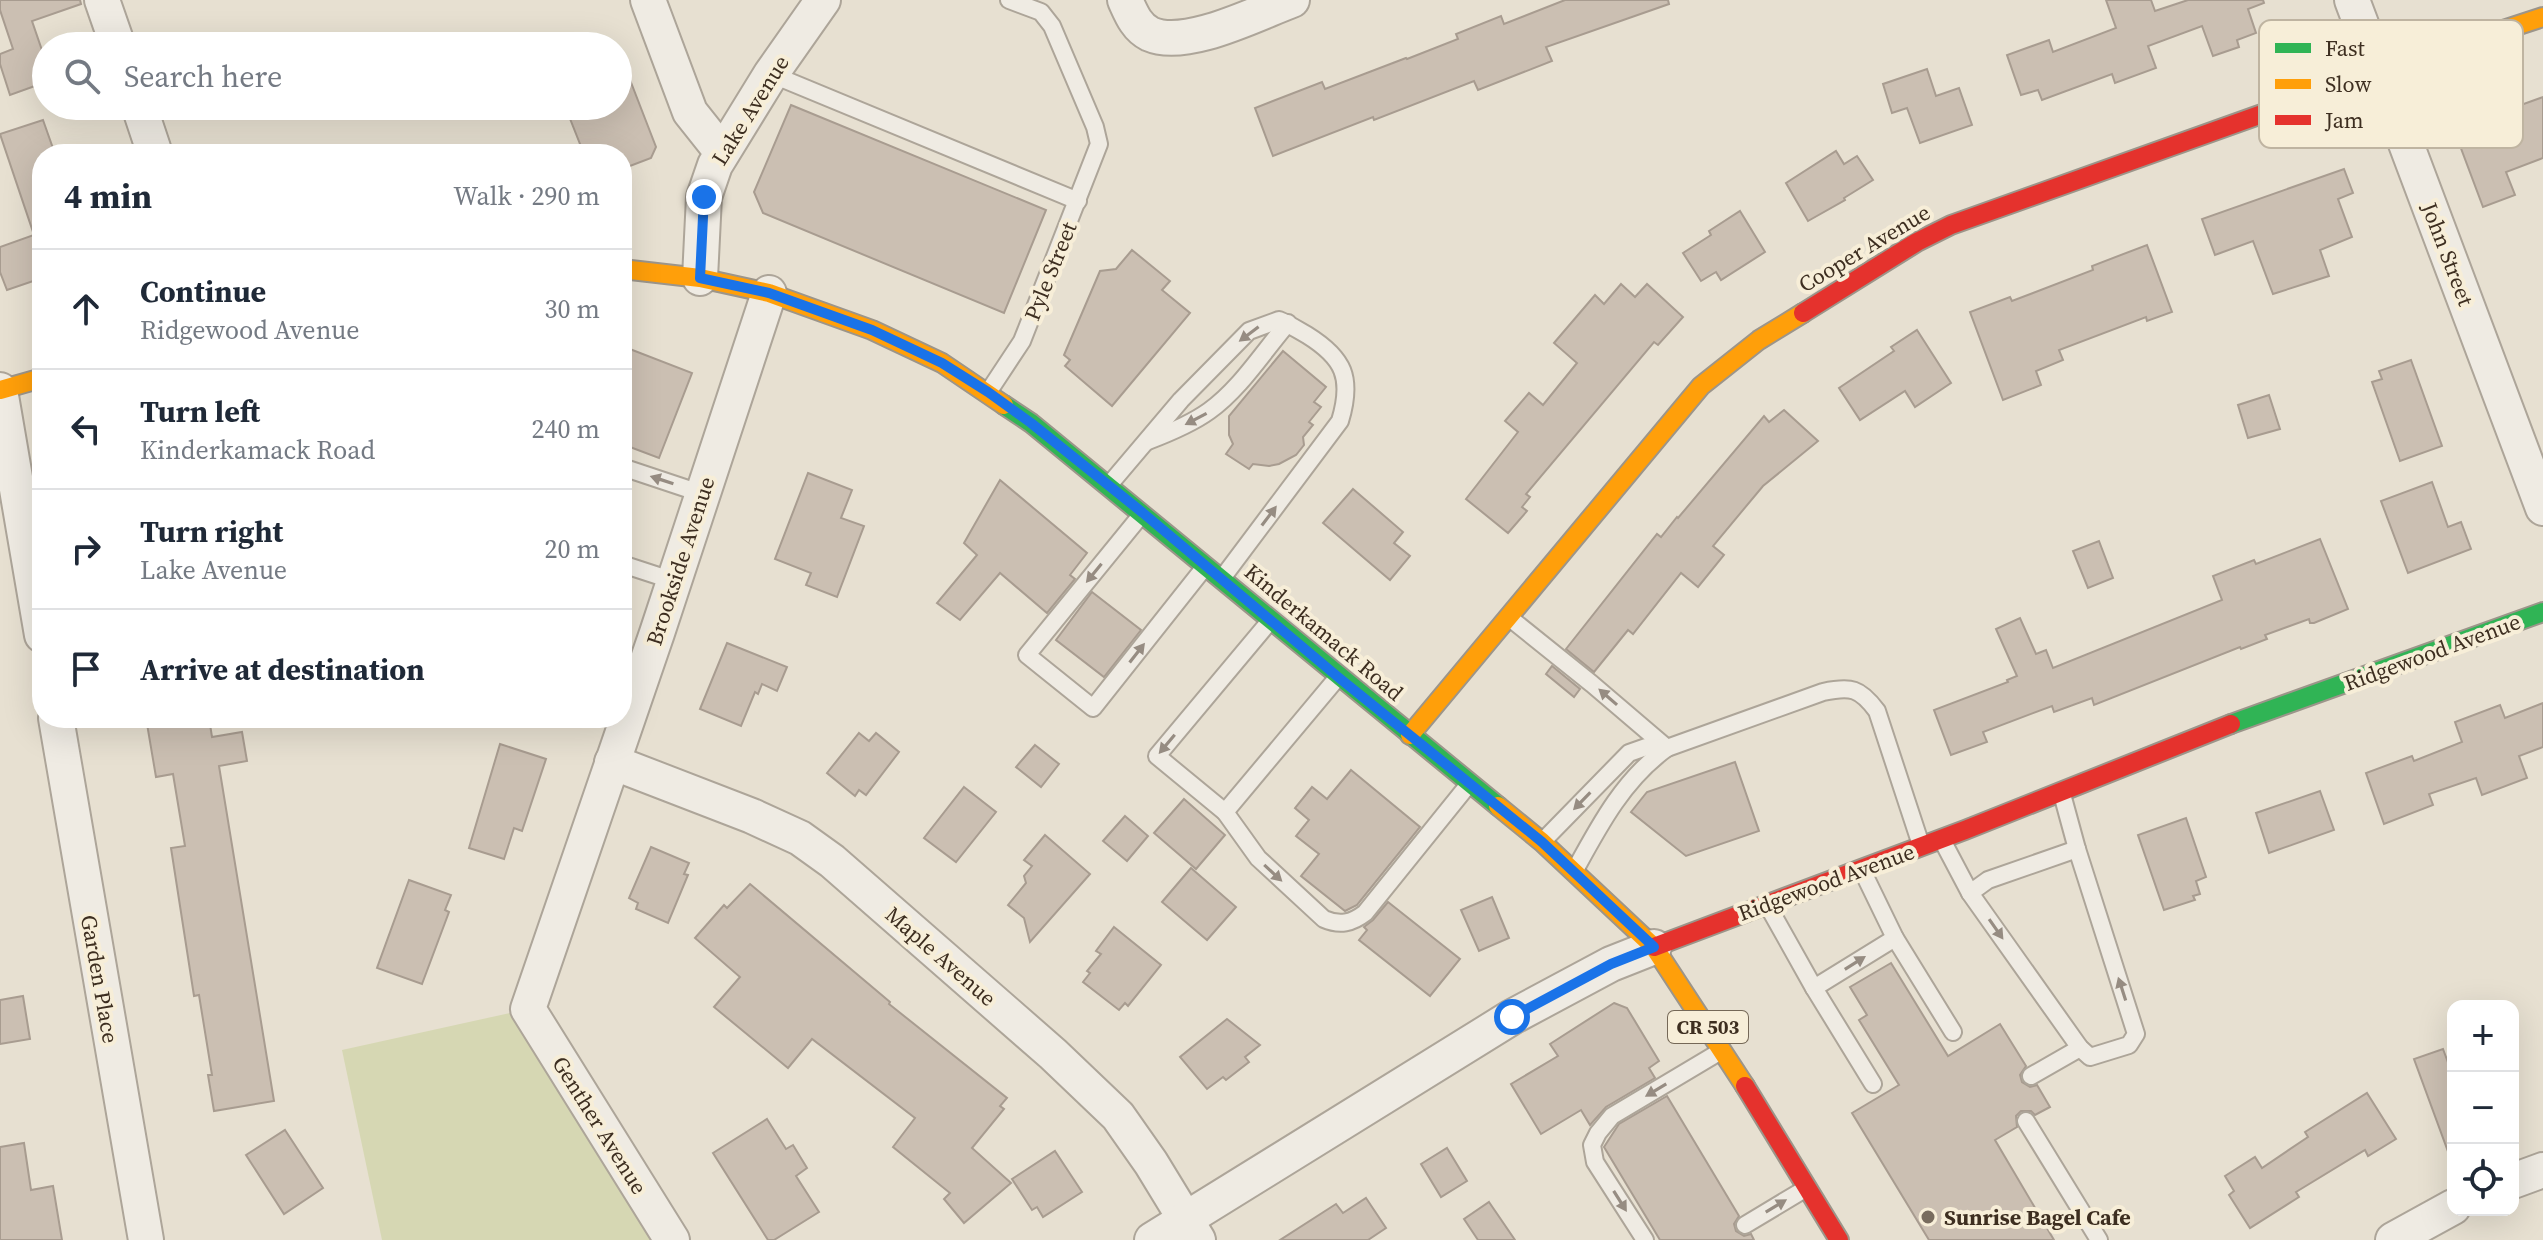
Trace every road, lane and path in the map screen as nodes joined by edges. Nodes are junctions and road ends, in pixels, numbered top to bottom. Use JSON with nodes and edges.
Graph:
{"nodes":[{"id":1,"x":102,"y":0,"type":"edge"},
{"id":2,"x":648,"y":0,"type":"edge"},
{"id":3,"x":823,"y":0,"type":"edge"},
{"id":4,"x":1009,"y":0,"type":"edge"},
{"id":5,"x":1125,"y":0,"type":"edge"},
{"id":6,"x":1292,"y":0,"type":"edge"},
{"id":7,"x":2352,"y":0,"type":"edge"},
{"id":8,"x":2543,"y":17,"type":"edge"},
{"id":9,"x":2360,"y":20,"type":"edge"},
{"id":10,"x":2523,"y":24,"type":"edge"},
{"id":11,"x":113,"y":32,"type":"edge"},
{"id":12,"x":771,"y":74,"type":"junction"},
{"id":13,"x":2259,"y":114,"type":"edge"},
{"id":14,"x":144,"y":120,"type":"edge"},
{"id":15,"x":152,"y":144,"type":"edge"},
{"id":16,"x":2408,"y":148,"type":"edge"},
{"id":17,"x":721,"y":151,"type":"junction"},
{"id":18,"x":1078,"y":201,"type":"junction"},
{"id":19,"x":632,"y":270,"type":"edge"},
{"id":20,"x":700,"y":278,"type":"junction"},
{"id":21,"x":769,"y":293,"type":"junction"},
{"id":22,"x":1288,"y":323,"type":"junction"},
{"id":23,"x":32,"y":381,"type":"edge"},
{"id":24,"x":0,"y":390,"type":"edge"},
{"id":25,"x":988,"y":392,"type":"junction"},
{"id":26,"x":1145,"y":441,"type":"junction"},
{"id":27,"x":632,"y":470,"type":"edge"},
{"id":28,"x":1109,"y":485,"type":"junction"},
{"id":29,"x":703,"y":494,"type":"junction"},
{"id":30,"x":2543,"y":508,"type":"edge"},
{"id":31,"x":1143,"y":513,"type":"junction"},
{"id":32,"x":1206,"y":565,"type":"junction"},
{"id":33,"x":632,"y":567,"type":"edge"},
{"id":34,"x":32,"y":577,"type":"edge"},
{"id":35,"x":1222,"y":578,"type":"junction"},
{"id":36,"x":674,"y":581,"type":"junction"},
{"id":37,"x":2543,"y":612,"type":"edge"},
{"id":38,"x":1507,"y":617,"type":"junction"},
{"id":39,"x":1271,"y":620,"type":"junction"},
{"id":40,"x":1338,"y":677,"type":"junction"},
{"id":41,"x":632,"y":704,"type":"edge"},
{"id":42,"x":58,"y":728,"type":"edge"},
{"id":43,"x":624,"y":728,"type":"edge"},
{"id":44,"x":1410,"y":735,"type":"junction"},
{"id":45,"x":1667,"y":748,"type":"junction"},
{"id":46,"x":612,"y":762,"type":"junction"},
{"id":47,"x":1469,"y":784,"type":"junction"},
{"id":48,"x":2061,"y":790,"type":"junction"},
{"id":49,"x":1225,"y":812,"type":"junction"},
{"id":50,"x":1941,"y":839,"type":"junction"},
{"id":51,"x":1542,"y":842,"type":"junction"},
{"id":52,"x":1922,"y":846,"type":"junction"},
{"id":53,"x":2077,"y":849,"type":"junction"},
{"id":54,"x":1861,"y":868,"type":"junction"},
{"id":55,"x":1574,"y":872,"type":"junction"},
{"id":56,"x":1970,"y":893,"type":"junction"},
{"id":57,"x":1768,"y":904,"type":"junction"},
{"id":58,"x":1895,"y":938,"type":"junction"},
{"id":59,"x":1654,"y":947,"type":"junction"},
{"id":60,"x":1814,"y":988,"type":"junction"},
{"id":61,"x":528,"y":1009,"type":"joint"},
{"id":62,"x":1953,"y":1032,"type":"dead end"},
{"id":63,"x":2080,"y":1048,"type":"junction"},
{"id":64,"x":1723,"y":1050,"type":"junction"},
{"id":65,"x":2031,"y":1076,"type":"dead end"},
{"id":66,"x":1873,"y":1084,"type":"dead end"},
{"id":67,"x":2026,"y":1121,"type":"dead end"},
{"id":68,"x":2543,"y":1170,"type":"edge"},
{"id":69,"x":2519,"y":1179,"type":"edge"},
{"id":70,"x":1807,"y":1187,"type":"junction"},
{"id":71,"x":2447,"y":1210,"type":"edge"},
{"id":72,"x":1745,"y":1225,"type":"dead end"},
{"id":73,"x":1192,"y":1230,"type":"edge"},
{"id":74,"x":146,"y":1240,"type":"edge"},
{"id":75,"x":672,"y":1240,"type":"edge"},
{"id":76,"x":1152,"y":1240,"type":"edge"},
{"id":77,"x":1645,"y":1240,"type":"edge"},
{"id":78,"x":1839,"y":1240,"type":"edge"},
{"id":79,"x":2099,"y":1240,"type":"edge"},
{"id":80,"x":2393,"y":1240,"type":"edge"}],
"edges":[{"from":1,"to":11,"type":"street"},
{"from":2,"to":17,"type":"street"},
{"from":3,"to":12,"type":"street","name":"Lake Avenue"},
{"from":4,"to":18,"type":"lane","name":"Pyle Street"},
{"from":5,"to":6,"type":"street"},
{"from":7,"to":9,"type":"street","name":"John Street"},
{"from":8,"to":10,"type":"street","name":"Cooper Avenue"},
{"from":12,"to":17,"type":"street","name":"Lake Avenue"},
{"from":12,"to":18,"type":"lane"},
{"from":13,"to":38,"type":"street","name":"Cooper Avenue"},
{"from":14,"to":15,"type":"street"},
{"from":16,"to":30,"type":"street","name":"John Street"},
{"from":17,"to":20,"type":"street","name":"Lake Avenue"},
{"from":18,"to":25,"type":"lane","name":"Pyle Street"},
{"from":19,"to":20,"type":"street","name":"Kinderkamack Road","number":"CR 503"},
{"from":20,"to":21,"type":"street","name":"Kinderkamack Road","number":"CR 503"},
{"from":21,"to":25,"type":"street","name":"Kinderkamack Road","number":"CR 503"},
{"from":21,"to":29,"type":"street","name":"Brookside Avenue"},
{"from":22,"to":26,"type":"lane","one_way":true},
{"from":22,"to":26,"type":"lane","one_way":true},
{"from":35,"to":22,"type":"lane","one_way":true},
{"from":23,"to":24,"type":"street"},
{"from":24,"to":34,"type":"street"},
{"from":25,"to":28,"type":"street","name":"Kinderkamack Road","number":"CR 503"},
{"from":26,"to":28,"type":"lane"},
{"from":29,"to":27,"type":"lane","one_way":true},
{"from":28,"to":31,"type":"street","name":"Kinderkamack Road","number":"CR 503"},
{"from":29,"to":36,"type":"street","name":"Brookside Avenue"},
{"from":31,"to":32,"type":"street","name":"Kinderkamack Road","number":"CR 503"},
{"from":31,"to":32,"type":"lane","one_way":true},
{"from":32,"to":35,"type":"street","name":"Kinderkamack Road","number":"CR 503"},
{"from":33,"to":36,"type":"lane"},
{"from":35,"to":39,"type":"street","name":"Kinderkamack Road","number":"CR 503"},
{"from":36,"to":41,"type":"street","name":"Brookside Avenue"},
{"from":37,"to":48,"type":"street","name":"Ridgewood Avenue"},
{"from":38,"to":44,"type":"street","name":"Cooper Avenue"},
{"from":45,"to":38,"type":"lane","one_way":true},
{"from":39,"to":40,"type":"street","name":"Kinderkamack Road","number":"CR 503"},
{"from":39,"to":49,"type":"lane","one_way":true},
{"from":40,"to":44,"type":"street","name":"Kinderkamack Road","number":"CR 503"},
{"from":40,"to":49,"type":"lane"},
{"from":42,"to":74,"type":"street","name":"Garden Place"},
{"from":43,"to":46,"type":"street","name":"Brookside Avenue"},
{"from":44,"to":47,"type":"street","name":"Kinderkamack Road","number":"CR 503"},
{"from":45,"to":51,"type":"lane","one_way":true},
{"from":45,"to":52,"type":"lane"},
{"from":45,"to":55,"type":"lane"},
{"from":46,"to":61,"type":"street","name":"Brookside Avenue"},
{"from":46,"to":73,"type":"street","name":"Maple Avenue"},
{"from":49,"to":47,"type":"lane","one_way":true},
{"from":47,"to":51,"type":"street","name":"Kinderkamack Road","number":"CR 503"},
{"from":48,"to":50,"type":"street","name":"Ridgewood Avenue"},
{"from":48,"to":53,"type":"lane"},
{"from":50,"to":52,"type":"street","name":"Ridgewood Avenue"},
{"from":50,"to":56,"type":"lane"},
{"from":51,"to":55,"type":"street","name":"Kinderkamack Road","number":"CR 503"},
{"from":52,"to":54,"type":"street","name":"Ridgewood Avenue"},
{"from":53,"to":56,"type":"lane"},
{"from":63,"to":53,"type":"lane","one_way":true},
{"from":54,"to":57,"type":"street","name":"Ridgewood Avenue"},
{"from":54,"to":58,"type":"lane"},
{"from":55,"to":59,"type":"street","name":"Kinderkamack Road","number":"CR 503"},
{"from":56,"to":63,"type":"lane","one_way":true},
{"from":57,"to":59,"type":"street","name":"Ridgewood Avenue"},
{"from":57,"to":60,"type":"lane"},
{"from":60,"to":58,"type":"lane","one_way":true},
{"from":58,"to":62,"type":"lane"},
{"from":59,"to":64,"type":"street","name":"Kinderkamack Road","number":"CR 503"},
{"from":59,"to":73,"type":"street","name":"Ridgewood Avenue"},
{"from":60,"to":66,"type":"lane"},
{"from":61,"to":75,"type":"street","name":"Genther Avenue"},
{"from":63,"to":65,"type":"lane"},
{"from":64,"to":70,"type":"street","name":"Kinderkamack Road","number":"CR 503"},
{"from":64,"to":77,"type":"lane","one_way":true},
{"from":67,"to":79,"type":"lane"},
{"from":68,"to":69,"type":"street"},
{"from":72,"to":70,"type":"lane","one_way":true},
{"from":70,"to":78,"type":"street","name":"Kinderkamack Road","number":"CR 503"},
{"from":71,"to":80,"type":"street"},
{"from":73,"to":76,"type":"street","name":"Ridgewood Avenue"}]}
